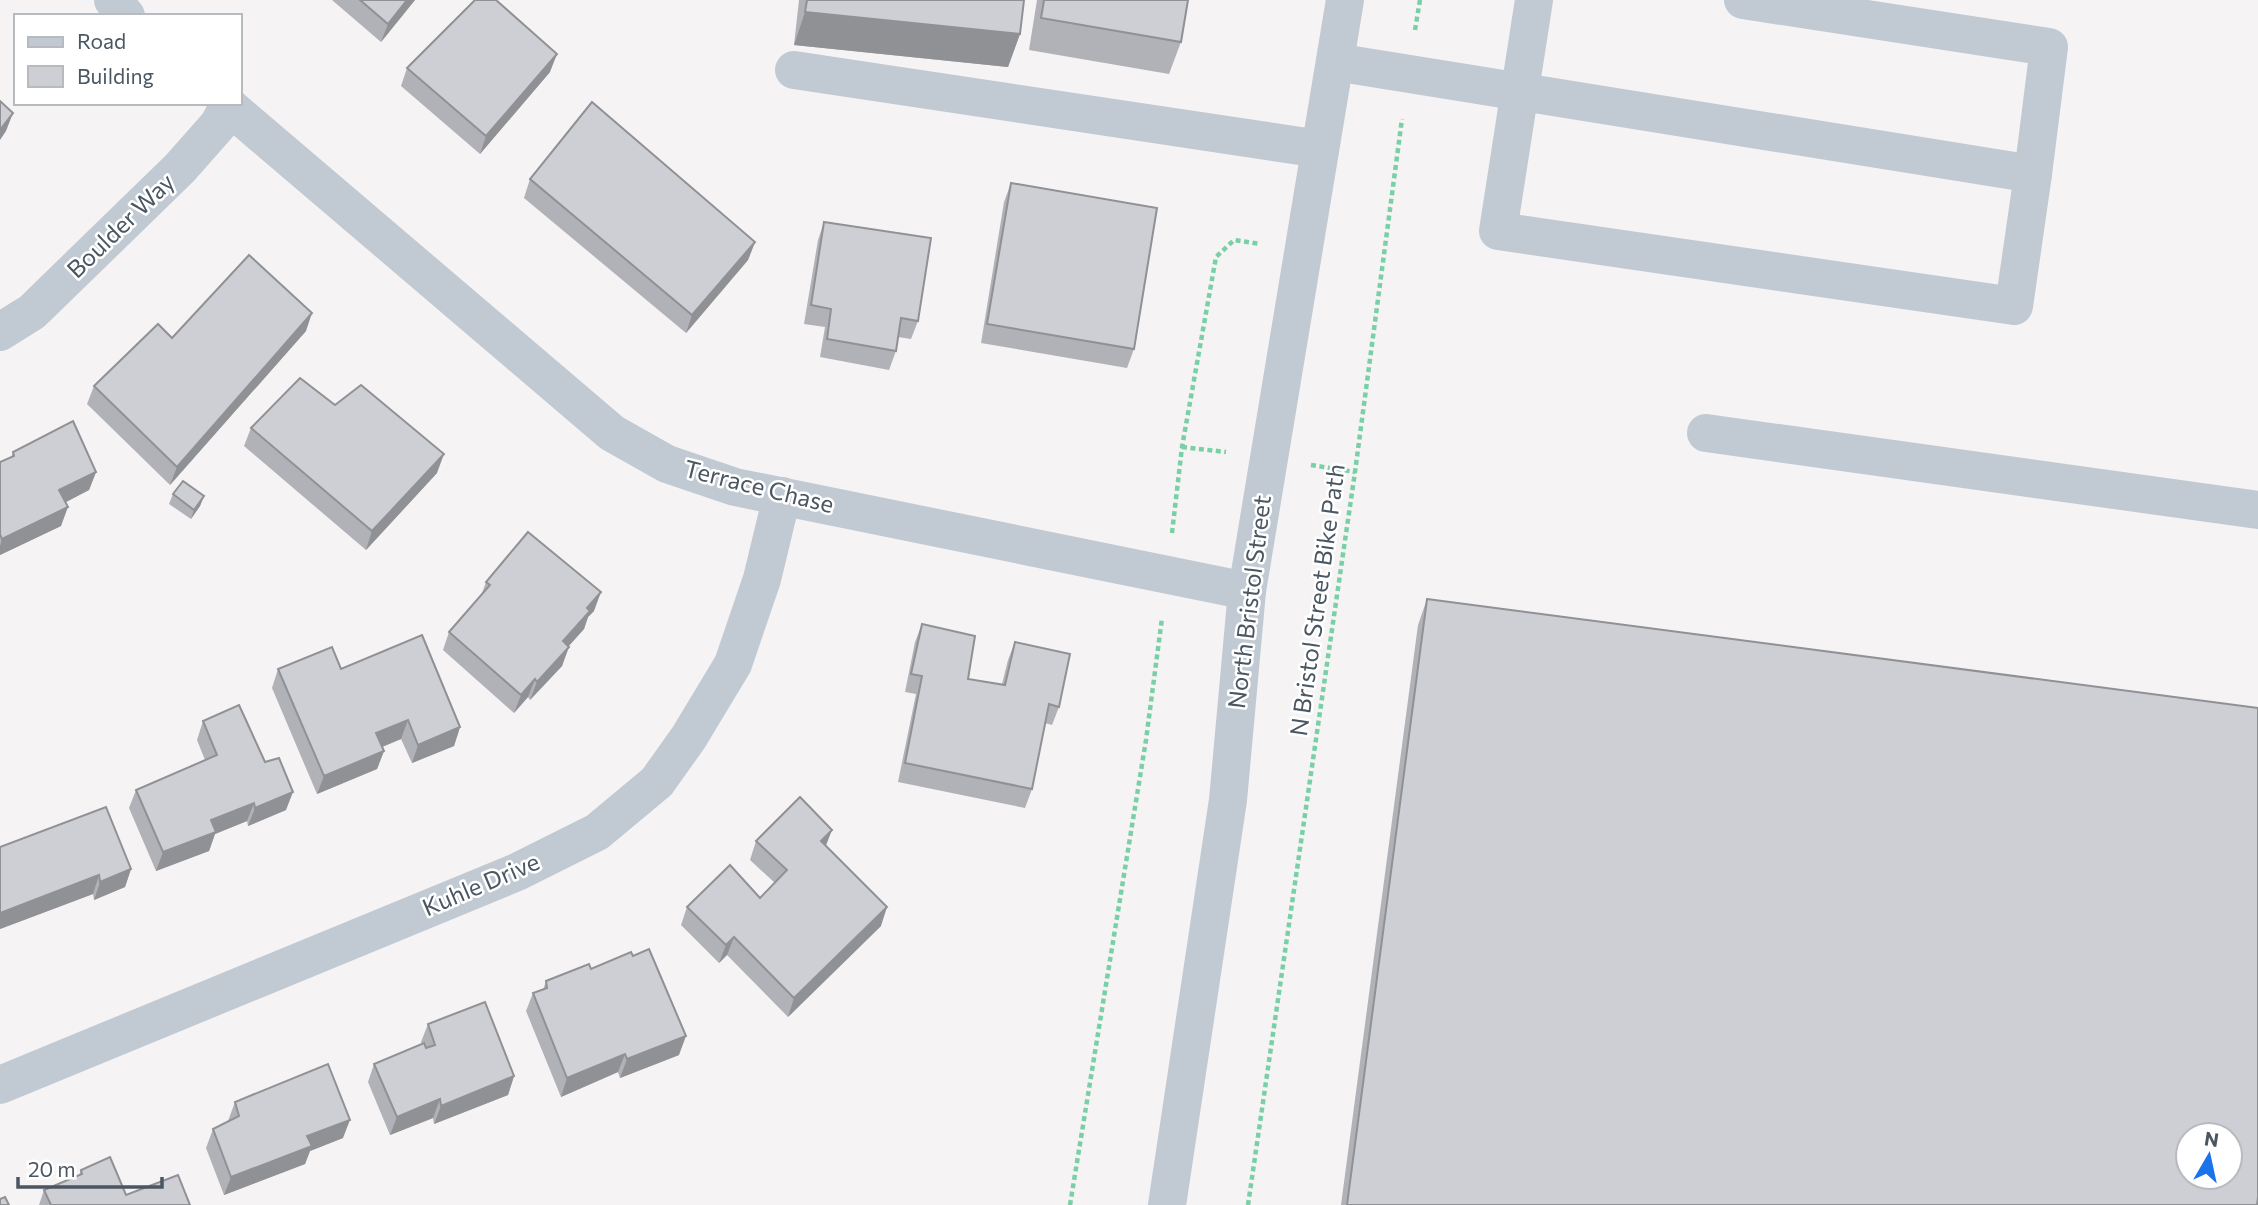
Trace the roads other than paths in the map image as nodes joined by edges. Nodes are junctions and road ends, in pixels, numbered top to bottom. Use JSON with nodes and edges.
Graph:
{"nodes":[{"id":1,"x":113,"y":0,"type":"edge"},
{"id":2,"x":1346,"y":0,"type":"edge"},
{"id":3,"x":1534,"y":0,"type":"edge"},
{"id":4,"x":1743,"y":0,"type":"edge"},
{"id":5,"x":124,"y":14,"type":"edge"},
{"id":6,"x":1335,"y":62,"type":"junction"},
{"id":7,"x":794,"y":70,"type":"dead end"},
{"id":8,"x":1519,"y":92,"type":"junction"},
{"id":9,"x":227,"y":105,"type":"edge"},
{"id":10,"x":1320,"y":149,"type":"junction"},
{"id":11,"x":2033,"y":174,"type":"junction"},
{"id":12,"x":0,"y":332,"type":"edge"},
{"id":13,"x":1706,"y":433,"type":"dead end"},
{"id":14,"x":782,"y":496,"type":"junction"},
{"id":15,"x":2258,"y":510,"type":"edge"},
{"id":16,"x":1247,"y":591,"type":"junction"},
{"id":17,"x":0,"y":1085,"type":"edge"},
{"id":18,"x":1167,"y":1205,"type":"edge"}],
"edges":[{"from":1,"to":5,"type":"street"},
{"from":2,"to":6,"type":"street","name":"North Bristol Street"},
{"from":3,"to":8,"type":"street"},
{"from":4,"to":11,"type":"street"},
{"from":6,"to":8,"type":"street"},
{"from":6,"to":10,"type":"street","name":"North Bristol Street"},
{"from":7,"to":10,"type":"street"},
{"from":8,"to":11,"type":"street"},
{"from":8,"to":11,"type":"street"},
{"from":9,"to":12,"type":"street","name":"Boulder Way"},
{"from":9,"to":14,"type":"street","name":"Terrace Chase"},
{"from":10,"to":16,"type":"street","name":"North Bristol Street"},
{"from":13,"to":15,"type":"street"},
{"from":14,"to":16,"type":"street","name":"Terrace Chase"},
{"from":14,"to":17,"type":"street","name":"Kuhle Drive"},
{"from":16,"to":18,"type":"street","name":"North Bristol Street"}]}
